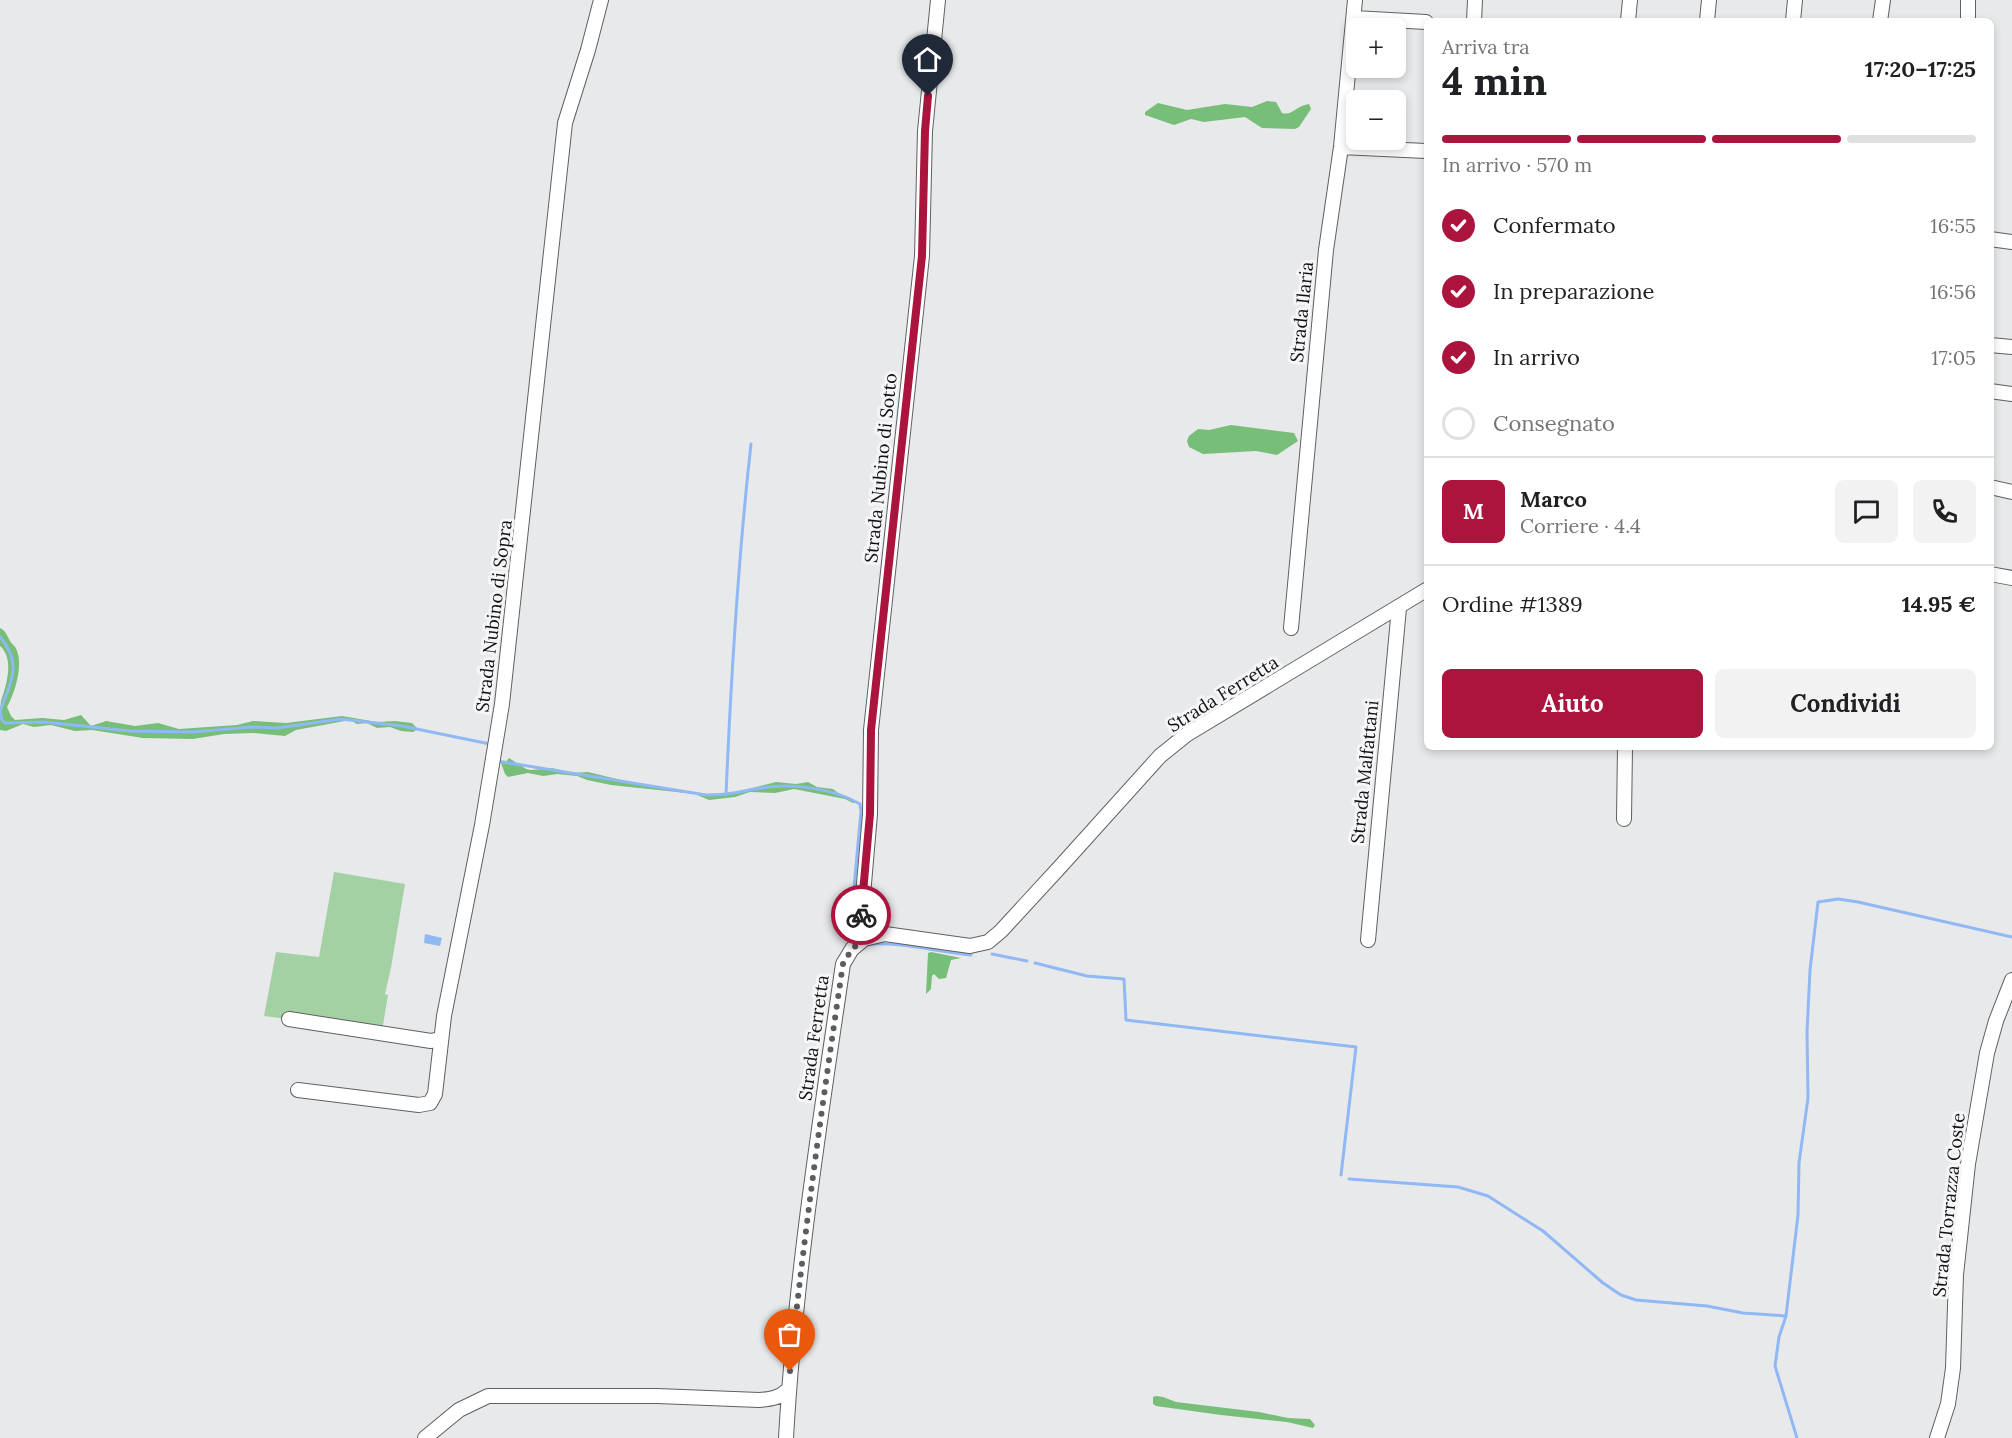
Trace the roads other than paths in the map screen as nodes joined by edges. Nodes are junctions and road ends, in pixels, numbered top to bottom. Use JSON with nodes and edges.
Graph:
{"nodes":[{"id":1,"x":602,"y":0,"type":"edge"},
{"id":2,"x":938,"y":0,"type":"edge"},
{"id":3,"x":1355,"y":0,"type":"edge"},
{"id":4,"x":1475,"y":0,"type":"edge"},
{"id":5,"x":1630,"y":0,"type":"edge"},
{"id":6,"x":1709,"y":0,"type":"edge"},
{"id":7,"x":1795,"y":0,"type":"edge"},
{"id":8,"x":1883,"y":0,"type":"edge"},
{"id":9,"x":1968,"y":0,"type":"edge"},
{"id":10,"x":1354,"y":18,"type":"edge"},
{"id":11,"x":1474,"y":18,"type":"edge"},
{"id":12,"x":1628,"y":18,"type":"edge"},
{"id":13,"x":1707,"y":18,"type":"edge"},
{"id":14,"x":1793,"y":18,"type":"edge"},
{"id":15,"x":1880,"y":18,"type":"edge"},
{"id":16,"x":1968,"y":18,"type":"edge"},
{"id":17,"x":1406,"y":21,"type":"edge"},
{"id":18,"x":1424,"y":22,"type":"edge"},
{"id":19,"x":1348,"y":78,"type":"edge"},
{"id":20,"x":1341,"y":147,"type":"junction"},
{"id":21,"x":1424,"y":151,"type":"edge"},
{"id":22,"x":1994,"y":240,"type":"edge"},
{"id":23,"x":2012,"y":242,"type":"edge"},
{"id":24,"x":1994,"y":345,"type":"edge"},
{"id":25,"x":2012,"y":347,"type":"edge"},
{"id":26,"x":1994,"y":392,"type":"edge"},
{"id":27,"x":2012,"y":394,"type":"edge"},
{"id":28,"x":1994,"y":488,"type":"edge"},
{"id":29,"x":2012,"y":492,"type":"edge"},
{"id":30,"x":1994,"y":575,"type":"edge"},
{"id":31,"x":2012,"y":578,"type":"edge"},
{"id":32,"x":1424,"y":591,"type":"edge"},
{"id":33,"x":1399,"y":608,"type":"junction"},
{"id":34,"x":1291,"y":628,"type":"dead end"},
{"id":35,"x":1625,"y":750,"type":"edge"},
{"id":36,"x":1624,"y":819,"type":"dead end"},
{"id":37,"x":864,"y":939,"type":"junction"},
{"id":38,"x":1368,"y":940,"type":"dead end"},
{"id":39,"x":2012,"y":980,"type":"edge"},
{"id":40,"x":289,"y":1020,"type":"dead end"},
{"id":41,"x":440,"y":1039,"type":"junction"},
{"id":42,"x":298,"y":1090,"type":"dead end"},
{"id":43,"x":788,"y":1390,"type":"junction"},
{"id":44,"x":773,"y":1399,"type":"junction"},
{"id":45,"x":787,"y":1413,"type":"junction"},
{"id":46,"x":425,"y":1438,"type":"edge"},
{"id":47,"x":786,"y":1438,"type":"edge"},
{"id":48,"x":1937,"y":1438,"type":"edge"}],
"edges":[{"from":1,"to":41,"type":"street","name":"Strada Nubino di Sopra"},
{"from":2,"to":37,"type":"street","name":"Strada Nubino di Sotto"},
{"from":3,"to":10,"type":"street","name":"Strada Ilaria"},
{"from":4,"to":11,"type":"street"},
{"from":5,"to":12,"type":"street"},
{"from":6,"to":13,"type":"street"},
{"from":7,"to":14,"type":"street"},
{"from":8,"to":15,"type":"street"},
{"from":9,"to":16,"type":"street"},
{"from":17,"to":18,"type":"street"},
{"from":19,"to":20,"type":"street","name":"Strada Ilaria"},
{"from":20,"to":21,"type":"street"},
{"from":20,"to":34,"type":"street","name":"Strada Ilaria"},
{"from":22,"to":23,"type":"street"},
{"from":24,"to":25,"type":"street"},
{"from":26,"to":27,"type":"street"},
{"from":28,"to":29,"type":"street"},
{"from":30,"to":31,"type":"street"},
{"from":32,"to":33,"type":"street","name":"Strada Ferretta"},
{"from":33,"to":37,"type":"street","name":"Strada Ferretta"},
{"from":33,"to":38,"type":"street","name":"Strada Malfattani"},
{"from":35,"to":36,"type":"street"},
{"from":37,"to":43,"type":"street","name":"Strada Ferretta"},
{"from":39,"to":48,"type":"street","name":"Strada Torrazza Coste"},
{"from":40,"to":41,"type":"street"},
{"from":41,"to":42,"type":"street","name":"Strada Nubino di Sopra"},
{"from":43,"to":44,"type":"street"},
{"from":43,"to":45,"type":"street","name":"Strada Ferretta"},
{"from":44,"to":45,"type":"street"},
{"from":44,"to":46,"type":"street"},
{"from":45,"to":47,"type":"street","name":"Strada Ferretta"}]}
